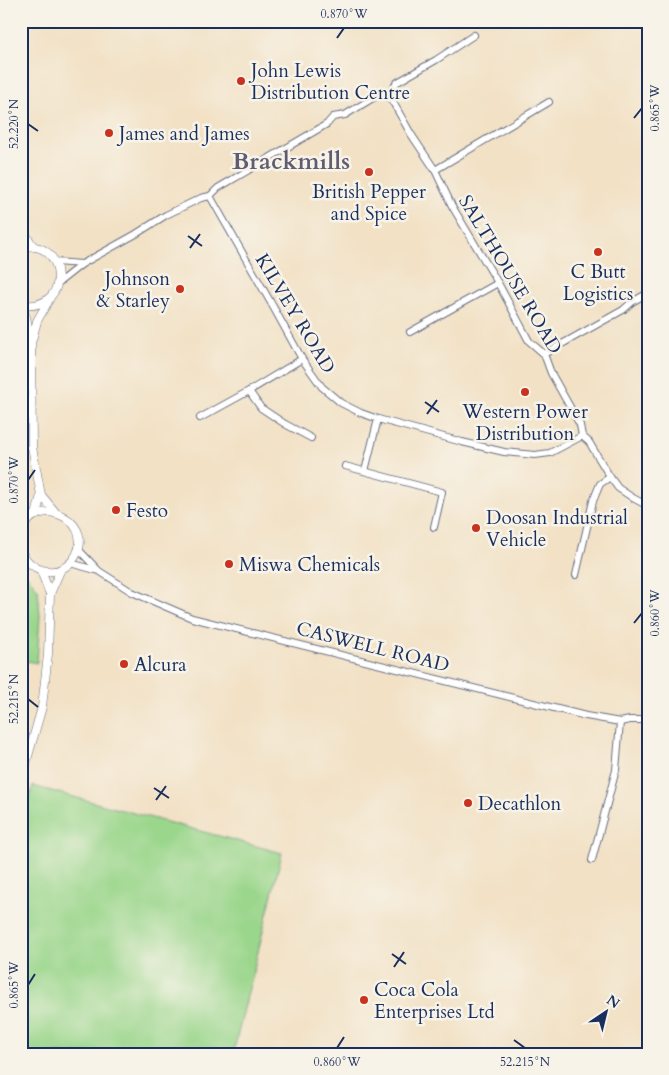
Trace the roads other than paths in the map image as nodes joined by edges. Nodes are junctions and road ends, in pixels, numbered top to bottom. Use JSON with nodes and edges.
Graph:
{"nodes":[{"id":1,"x":474,"y":35,"type":"dead end"},
{"id":2,"x":388,"y":97,"type":"junction"},
{"id":3,"x":549,"y":102,"type":"dead end"},
{"id":4,"x":435,"y":170,"type":"junction"},
{"id":5,"x":210,"y":196,"type":"junction"},
{"id":6,"x":21,"y":224,"type":"edge"},
{"id":7,"x":34,"y":247,"type":"junction"},
{"id":8,"x":21,"y":248,"type":"edge"},
{"id":9,"x":55,"y":262,"type":"junction"},
{"id":10,"x":82,"y":264,"type":"junction"},
{"id":11,"x":58,"y":283,"type":"junction"},
{"id":12,"x":498,"y":283,"type":"junction"},
{"id":13,"x":648,"y":293,"type":"edge"},
{"id":14,"x":52,"y":295,"type":"junction"},
{"id":15,"x":21,"y":305,"type":"edge"},
{"id":16,"x":410,"y":332,"type":"dead end"},
{"id":17,"x":31,"y":344,"type":"junction"},
{"id":18,"x":544,"y":354,"type":"junction"},
{"id":19,"x":302,"y":359,"type":"junction"},
{"id":20,"x":249,"y":391,"type":"junction"},
{"id":21,"x":200,"y":418,"type":"dead end"},
{"id":22,"x":378,"y":419,"type":"junction"},
{"id":23,"x":582,"y":436,"type":"junction"},
{"id":24,"x":311,"y":438,"type":"dead end"},
{"id":25,"x":345,"y":466,"type":"dead end"},
{"id":26,"x":365,"y":471,"type":"junction"},
{"id":27,"x":610,"y":477,"type":"junction"},
{"id":28,"x":41,"y":494,"type":"junction"},
{"id":29,"x":648,"y":506,"type":"edge"},
{"id":30,"x":56,"y":513,"type":"junction"},
{"id":31,"x":36,"y":515,"type":"junction"},
{"id":32,"x":434,"y":527,"type":"dead end"},
{"id":33,"x":21,"y":532,"type":"edge"},
{"id":34,"x":78,"y":549,"type":"junction"},
{"id":35,"x":21,"y":552,"type":"edge"},
{"id":36,"x":70,"y":563,"type":"junction"},
{"id":37,"x":61,"y":569,"type":"junction"},
{"id":38,"x":42,"y":571,"type":"junction"},
{"id":39,"x":99,"y":571,"type":"junction"},
{"id":40,"x":576,"y":575,"type":"dead end"},
{"id":41,"x":50,"y":594,"type":"junction"},
{"id":42,"x":648,"y":720,"type":"edge"},
{"id":43,"x":620,"y":722,"type":"junction"},
{"id":44,"x":21,"y":780,"type":"edge"},
{"id":45,"x":592,"y":860,"type":"dead end"}],
"edges":[{"from":1,"to":2,"type":"street"},
{"from":2,"to":4,"type":"street","name":"SALTHOUSE ROAD"},
{"from":2,"to":5,"type":"street"},
{"from":3,"to":4,"type":"street"},
{"from":4,"to":12,"type":"street","name":"SALTHOUSE ROAD"},
{"from":5,"to":10,"type":"street"},
{"from":5,"to":19,"type":"street","name":"KILVEY ROAD"},
{"from":6,"to":7,"type":"street"},
{"from":7,"to":8,"type":"street"},
{"from":7,"to":9,"type":"street"},
{"from":9,"to":10,"type":"street"},
{"from":9,"to":11,"type":"street"},
{"from":10,"to":11,"type":"street"},
{"from":11,"to":14,"type":"street"},
{"from":12,"to":16,"type":"street"},
{"from":12,"to":18,"type":"street","name":"SALTHOUSE ROAD"},
{"from":13,"to":18,"type":"street"},
{"from":14,"to":15,"type":"street"},
{"from":14,"to":17,"type":"street"},
{"from":15,"to":17,"type":"street"},
{"from":17,"to":28,"type":"street"},
{"from":18,"to":23,"type":"street","name":"SALTHOUSE ROAD"},
{"from":19,"to":20,"type":"street"},
{"from":19,"to":22,"type":"street","name":"KILVEY ROAD"},
{"from":20,"to":21,"type":"street"},
{"from":20,"to":24,"type":"street"},
{"from":22,"to":23,"type":"street","name":"KILVEY ROAD"},
{"from":22,"to":26,"type":"street"},
{"from":23,"to":27,"type":"street","name":"SALTHOUSE ROAD"},
{"from":25,"to":26,"type":"street"},
{"from":26,"to":32,"type":"street"},
{"from":27,"to":29,"type":"street","name":"SALTHOUSE ROAD"},
{"from":27,"to":40,"type":"street"},
{"from":28,"to":30,"type":"street"},
{"from":28,"to":31,"type":"street"},
{"from":30,"to":31,"type":"street"},
{"from":30,"to":34,"type":"street"},
{"from":31,"to":33,"type":"street"},
{"from":34,"to":36,"type":"street"},
{"from":34,"to":39,"type":"street","name":"CASWELL ROAD"},
{"from":35,"to":38,"type":"street"},
{"from":36,"to":37,"type":"street"},
{"from":36,"to":39,"type":"street","name":"CASWELL ROAD"},
{"from":37,"to":38,"type":"street"},
{"from":37,"to":41,"type":"street"},
{"from":38,"to":41,"type":"street"},
{"from":39,"to":43,"type":"street","name":"CASWELL ROAD"},
{"from":41,"to":44,"type":"street"},
{"from":42,"to":43,"type":"street","name":"CASWELL ROAD"},
{"from":43,"to":45,"type":"street"}]}
